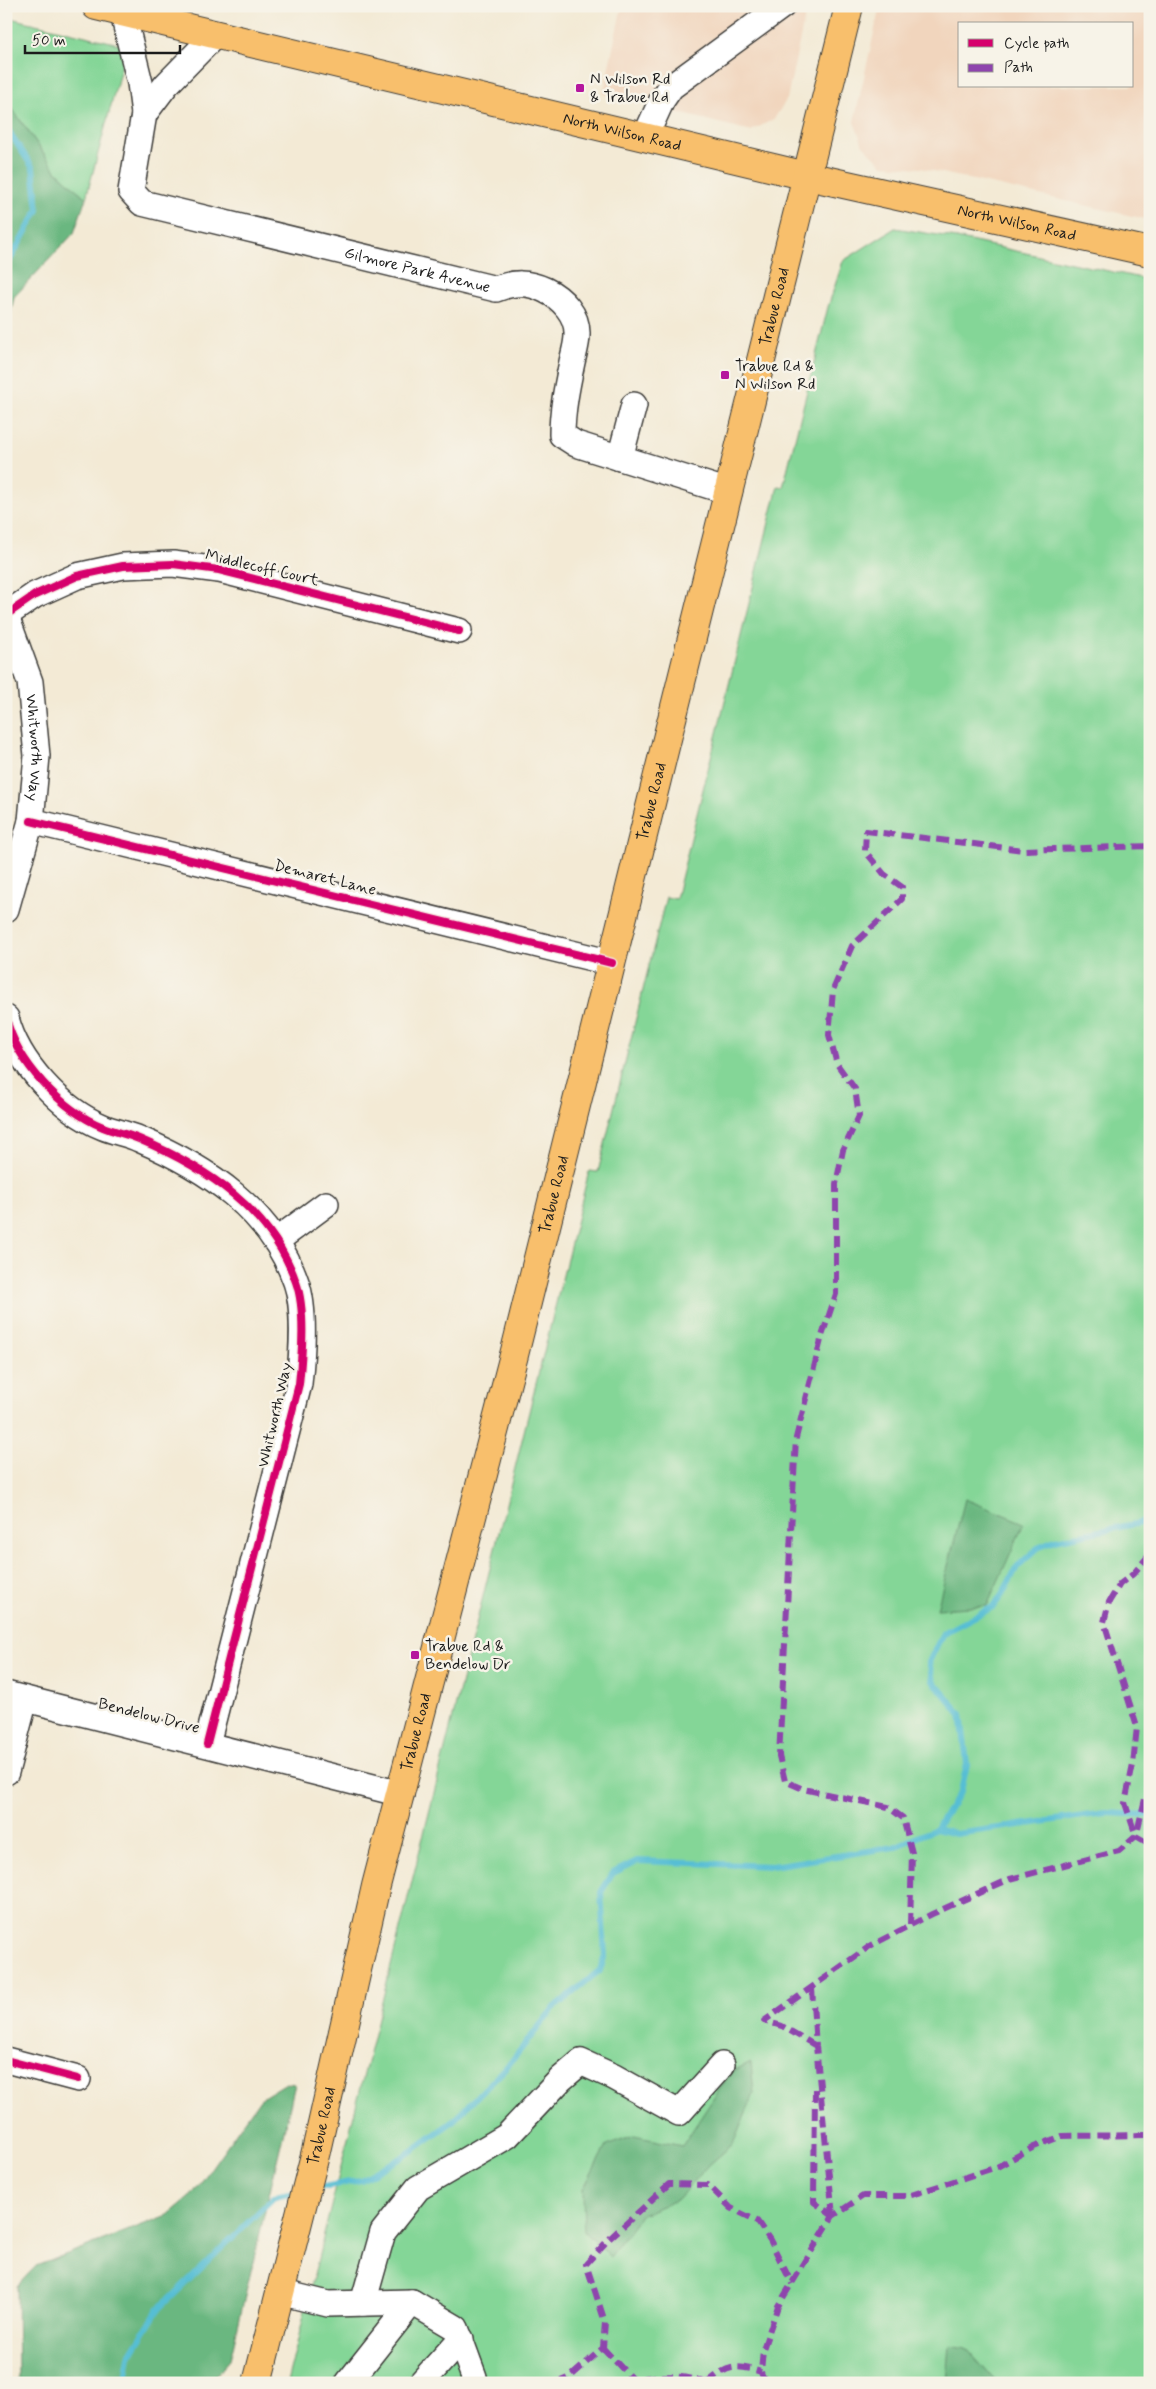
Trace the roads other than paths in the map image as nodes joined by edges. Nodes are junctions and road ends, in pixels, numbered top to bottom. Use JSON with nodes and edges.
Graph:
{"nodes":[{"id":1,"x":96,"y":6,"type":"edge"},
{"id":2,"x":782,"y":6,"type":"edge"},
{"id":3,"x":849,"y":6,"type":"edge"},
{"id":4,"x":123,"y":14,"type":"junction"},
{"id":5,"x":214,"y":35,"type":"junction"},
{"id":6,"x":144,"y":114,"type":"junction"},
{"id":7,"x":645,"y":137,"type":"junction"},
{"id":8,"x":807,"y":176,"type":"junction"},
{"id":9,"x":1150,"y":252,"type":"edge"},
{"id":10,"x":634,"y":404,"type":"dead end"},
{"id":11,"x":620,"y":458,"type":"junction"},
{"id":12,"x":729,"y":492,"type":"junction"},
{"id":13,"x":6,"y":616,"type":"edge"},
{"id":14,"x":459,"y":631,"type":"dead end"},
{"id":15,"x":31,"y":820,"type":"junction"},
{"id":16,"x":6,"y":909,"type":"edge"},
{"id":17,"x":612,"y":963,"type":"junction"},
{"id":18,"x":7,"y":1026,"type":"edge"},
{"id":19,"x":326,"y":1204,"type":"dead end"},
{"id":20,"x":276,"y":1241,"type":"junction"},
{"id":21,"x":16,"y":1697,"type":"edge"},
{"id":22,"x":207,"y":1744,"type":"junction"},
{"id":23,"x":6,"y":1772,"type":"edge"},
{"id":24,"x":401,"y":1794,"type":"junction"},
{"id":25,"x":6,"y":2060,"type":"edge"},
{"id":26,"x":722,"y":2065,"type":"dead end"},
{"id":27,"x":78,"y":2079,"type":"dead end"},
{"id":28,"x":279,"y":2292,"type":"junction"},
{"id":29,"x":412,"y":2302,"type":"junction"},
{"id":30,"x":364,"y":2303,"type":"junction"},
{"id":31,"x":460,"y":2339,"type":"junction"},
{"id":32,"x":257,"y":2383,"type":"edge"},
{"id":33,"x":348,"y":2383,"type":"edge"},
{"id":34,"x":422,"y":2383,"type":"edge"},
{"id":35,"x":473,"y":2383,"type":"edge"}],
"edges":[{"from":1,"to":4,"type":"main road","name":"North Wilson Road"},
{"from":2,"to":7,"type":"street"},
{"from":3,"to":8,"type":"main road","name":"Trabue Road"},
{"from":4,"to":5,"type":"main road","name":"North Wilson Road"},
{"from":4,"to":6,"type":"street","name":"Gilmore Park Avenue"},
{"from":5,"to":6,"type":"street","name":"Gilmore Park Avenue"},
{"from":5,"to":7,"type":"main road","name":"North Wilson Road"},
{"from":6,"to":11,"type":"street","name":"Gilmore Park Avenue"},
{"from":7,"to":8,"type":"main road","name":"North Wilson Road"},
{"from":8,"to":9,"type":"main road","name":"North Wilson Road"},
{"from":8,"to":12,"type":"main road","name":"Trabue Road"},
{"from":10,"to":11,"type":"street"},
{"from":11,"to":12,"type":"street","name":"Gilmore Park Avenue"},
{"from":12,"to":17,"type":"main road","name":"Trabue Road"},
{"from":13,"to":14,"type":"street","name":"Middlecoff Court"},
{"from":13,"to":15,"type":"street","name":"Whitworth Way"},
{"from":15,"to":16,"type":"street","name":"Whitworth Way"},
{"from":15,"to":17,"type":"street","name":"Demaret Lane"},
{"from":17,"to":24,"type":"main road","name":"Trabue Road"},
{"from":18,"to":20,"type":"street","name":"Whitworth Way"},
{"from":19,"to":20,"type":"street"},
{"from":20,"to":22,"type":"street","name":"Whitworth Way"},
{"from":21,"to":22,"type":"street","name":"Bendelow Drive"},
{"from":21,"to":23,"type":"street"},
{"from":22,"to":24,"type":"street","name":"Bendelow Drive"},
{"from":24,"to":28,"type":"main road","name":"Trabue Road"},
{"from":25,"to":27,"type":"street"},
{"from":26,"to":30,"type":"street"},
{"from":28,"to":30,"type":"street"},
{"from":28,"to":32,"type":"main road","name":"Trabue Road"},
{"from":29,"to":30,"type":"street"},
{"from":29,"to":31,"type":"street"},
{"from":29,"to":33,"type":"street"},
{"from":31,"to":34,"type":"street"},
{"from":31,"to":35,"type":"street"}]}
